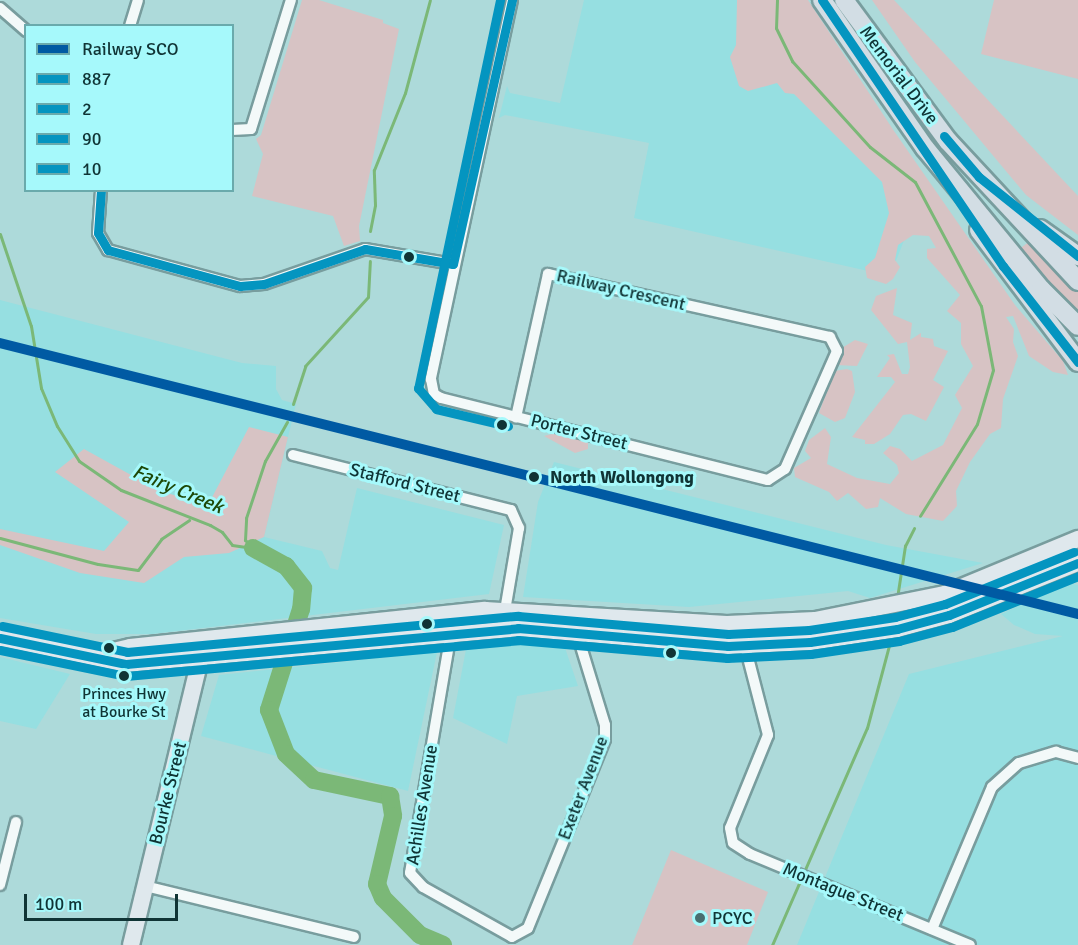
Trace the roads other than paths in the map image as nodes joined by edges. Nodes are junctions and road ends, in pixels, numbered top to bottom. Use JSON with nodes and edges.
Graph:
{"nodes":[{"id":1,"x":138,"y":0,"type":"edge"},
{"id":2,"x":291,"y":0,"type":"edge"},
{"id":3,"x":512,"y":0,"type":"edge"},
{"id":4,"x":822,"y":0,"type":"edge"},
{"id":5,"x":844,"y":0,"type":"edge"},
{"id":6,"x":0,"y":8,"type":"edge"},
{"id":7,"x":131,"y":24,"type":"edge"},
{"id":8,"x":24,"y":29,"type":"edge"},
{"id":9,"x":234,"y":130,"type":"edge"},
{"id":10,"x":926,"y":148,"type":"junction"},
{"id":11,"x":979,"y":177,"type":"junction"},
{"id":12,"x":100,"y":192,"type":"edge"},
{"id":13,"x":1078,"y":256,"type":"edge"},
{"id":14,"x":453,"y":264,"type":"junction"},
{"id":15,"x":1078,"y":281,"type":"edge"},
{"id":16,"x":1078,"y":326,"type":"edge"},
{"id":17,"x":1078,"y":362,"type":"edge"},
{"id":18,"x":516,"y":417,"type":"junction"},
{"id":19,"x":293,"y":455,"type":"dead end"},
{"id":20,"x":768,"y":480,"type":"joint"},
{"id":21,"x":1078,"y":539,"type":"edge"},
{"id":22,"x":1078,"y":563,"type":"edge"},
{"id":23,"x":504,"y":610,"type":"junction"},
{"id":24,"x":449,"y":614,"type":"junction"},
{"id":25,"x":744,"y":623,"type":"junction"},
{"id":26,"x":502,"y":628,"type":"junction"},
{"id":27,"x":576,"y":630,"type":"junction"},
{"id":28,"x":451,"y":633,"type":"junction"},
{"id":29,"x":0,"y":638,"type":"edge"},
{"id":30,"x":204,"y":640,"type":"junction"},
{"id":31,"x":745,"y":646,"type":"junction"},
{"id":32,"x":95,"y":655,"type":"junction"},
{"id":33,"x":200,"y":659,"type":"junction"},
{"id":34,"x":1078,"y":758,"type":"edge"},
{"id":35,"x":16,"y":822,"type":"dead end"},
{"id":36,"x":0,"y":885,"type":"edge"},
{"id":37,"x":145,"y":886,"type":"junction"},
{"id":38,"x":932,"y":929,"type":"junction"},
{"id":39,"x":354,"y":937,"type":"dead end"},
{"id":40,"x":515,"y":937,"type":"joint"},
{"id":41,"x":131,"y":945,"type":"edge"},
{"id":42,"x":970,"y":945,"type":"edge"}],
"edges":[{"from":1,"to":7,"type":"street"},
{"from":2,"to":9,"type":"street"},
{"from":3,"to":14,"type":"street","name":"Porter Street"},
{"from":4,"to":10,"type":"highway","name":"Memorial Drive"},
{"from":5,"to":11,"type":"highway","name":"Memorial Drive"},
{"from":6,"to":8,"type":"street"},
{"from":10,"to":16,"type":"highway","name":"Memorial Drive"},
{"from":10,"to":17,"type":"highway"},
{"from":11,"to":13,"type":"highway"},
{"from":11,"to":15,"type":"highway","name":"Memorial Drive"},
{"from":12,"to":14,"type":"street"},
{"from":14,"to":18,"type":"street","name":"Porter Street"},
{"from":18,"to":20,"type":"street","name":"Porter Street"},
{"from":18,"to":20,"type":"street","name":"Railway Crescent"},
{"from":19,"to":23,"type":"street","name":"Stafford Street"},
{"from":21,"to":25,"type":"main road"},
{"from":22,"to":31,"type":"main road"},
{"from":23,"to":24,"type":"main road"},
{"from":23,"to":25,"type":"main road"},
{"from":23,"to":26,"type":"street"},
{"from":24,"to":28,"type":"main road","name":"Achilles Avenue"},
{"from":24,"to":30,"type":"main road"},
{"from":25,"to":31,"type":"street"},
{"from":26,"to":27,"type":"main road"},
{"from":26,"to":28,"type":"main road"},
{"from":27,"to":31,"type":"main road"},
{"from":27,"to":40,"type":"street","name":"Exeter Avenue"},
{"from":28,"to":33,"type":"main road"},
{"from":28,"to":40,"type":"street","name":"Achilles Avenue"},
{"from":29,"to":32,"type":"main road"},
{"from":30,"to":32,"type":"main road"},
{"from":30,"to":33,"type":"main road","name":"Bourke Street"},
{"from":31,"to":38,"type":"street","name":"Montague Street"},
{"from":32,"to":33,"type":"main road"},
{"from":33,"to":37,"type":"main road","name":"Bourke Street"},
{"from":34,"to":38,"type":"street"},
{"from":35,"to":36,"type":"street"},
{"from":37,"to":39,"type":"street"},
{"from":37,"to":41,"type":"main road","name":"Bourke Street"},
{"from":38,"to":42,"type":"street","name":"Montague Street"}]}
